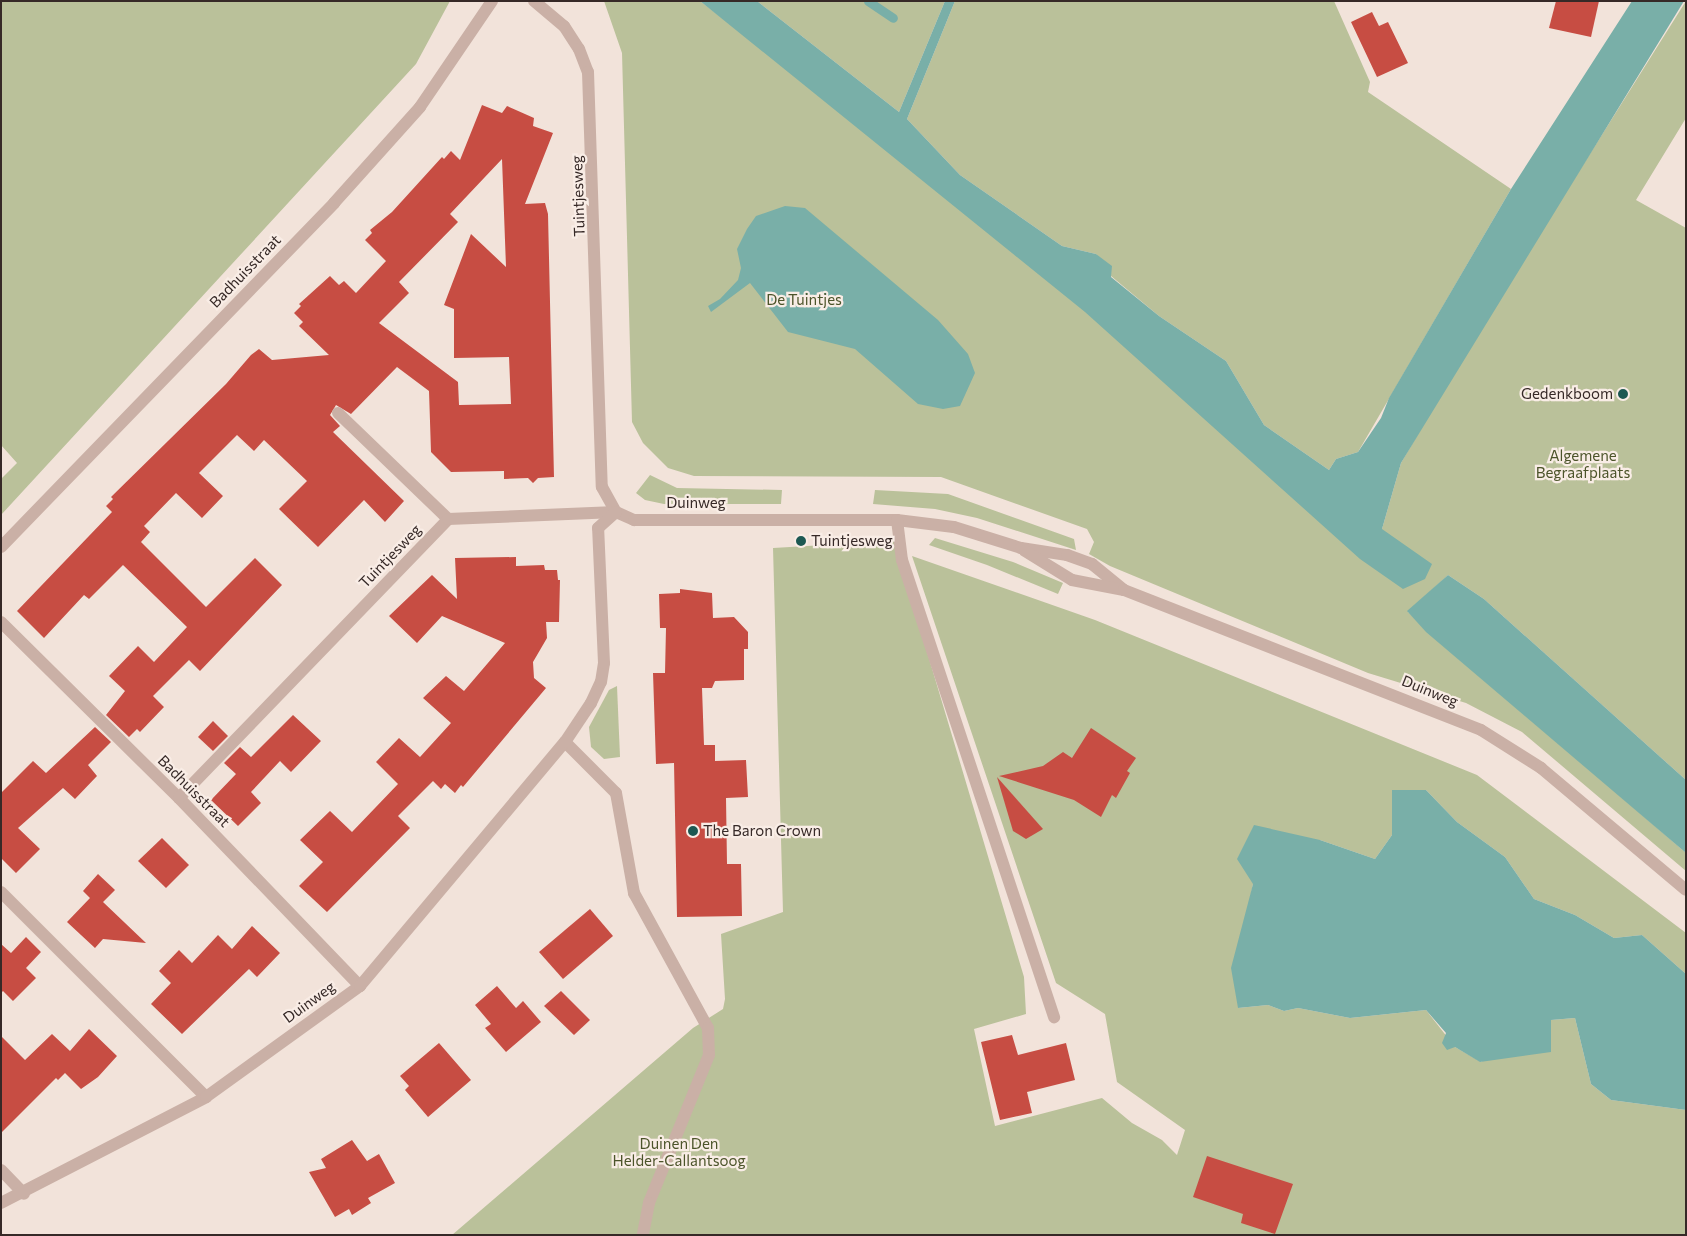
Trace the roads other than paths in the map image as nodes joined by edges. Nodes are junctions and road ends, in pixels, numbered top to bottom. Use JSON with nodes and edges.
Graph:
{"nodes":[{"id":1,"x":492,"y":1,"type":"edge"},
{"id":2,"x":534,"y":1,"type":"edge"},
{"id":3,"x":338,"y":413,"type":"dead end"},
{"id":4,"x":616,"y":512,"type":"junction"},
{"id":5,"x":448,"y":519,"type":"junction"},
{"id":6,"x":897,"y":520,"type":"junction"},
{"id":7,"x":1,"y":547,"type":"edge"},
{"id":8,"x":1021,"y":548,"type":"junction"},
{"id":9,"x":1124,"y":590,"type":"junction"},
{"id":10,"x":1,"y":622,"type":"edge"},
{"id":11,"x":566,"y":742,"type":"junction"},
{"id":12,"x":179,"y":798,"type":"junction"},
{"id":13,"x":1686,"y":890,"type":"edge"},
{"id":14,"x":1,"y":892,"type":"edge"},
{"id":15,"x":360,"y":986,"type":"junction"},
{"id":16,"x":1054,"y":1017,"type":"dead end"},
{"id":17,"x":206,"y":1096,"type":"junction"},
{"id":18,"x":1,"y":1170,"type":"edge"},
{"id":19,"x":24,"y":1194,"type":"junction"},
{"id":20,"x":1,"y":1203,"type":"edge"},
{"id":21,"x":643,"y":1235,"type":"edge"}],
"edges":[{"from":1,"to":7,"type":"street","name":"Badhuisstraat"},
{"from":2,"to":4,"type":"street","name":"Tuintjesweg"},
{"from":3,"to":5,"type":"street"},
{"from":4,"to":5,"type":"street"},
{"from":4,"to":6,"type":"street","name":"Duinweg"},
{"from":4,"to":11,"type":"street","name":"Duinweg"},
{"from":5,"to":12,"type":"street","name":"Tuintjesweg"},
{"from":6,"to":8,"type":"street","name":"Duinweg"},
{"from":6,"to":16,"type":"street"},
{"from":8,"to":9,"type":"street","name":"Duinweg"},
{"from":8,"to":9,"type":"street","name":"Duinweg"},
{"from":9,"to":13,"type":"street","name":"Duinweg"},
{"from":10,"to":12,"type":"street","name":"Badhuisstraat"},
{"from":11,"to":15,"type":"street","name":"Duinweg"},
{"from":11,"to":21,"type":"street"},
{"from":12,"to":15,"type":"street","name":"Badhuisstraat"},
{"from":14,"to":17,"type":"street"},
{"from":15,"to":17,"type":"street","name":"Duinweg"},
{"from":17,"to":19,"type":"street","name":"Duinweg"},
{"from":18,"to":19,"type":"street"},
{"from":19,"to":20,"type":"street","name":"Duinweg"}]}
